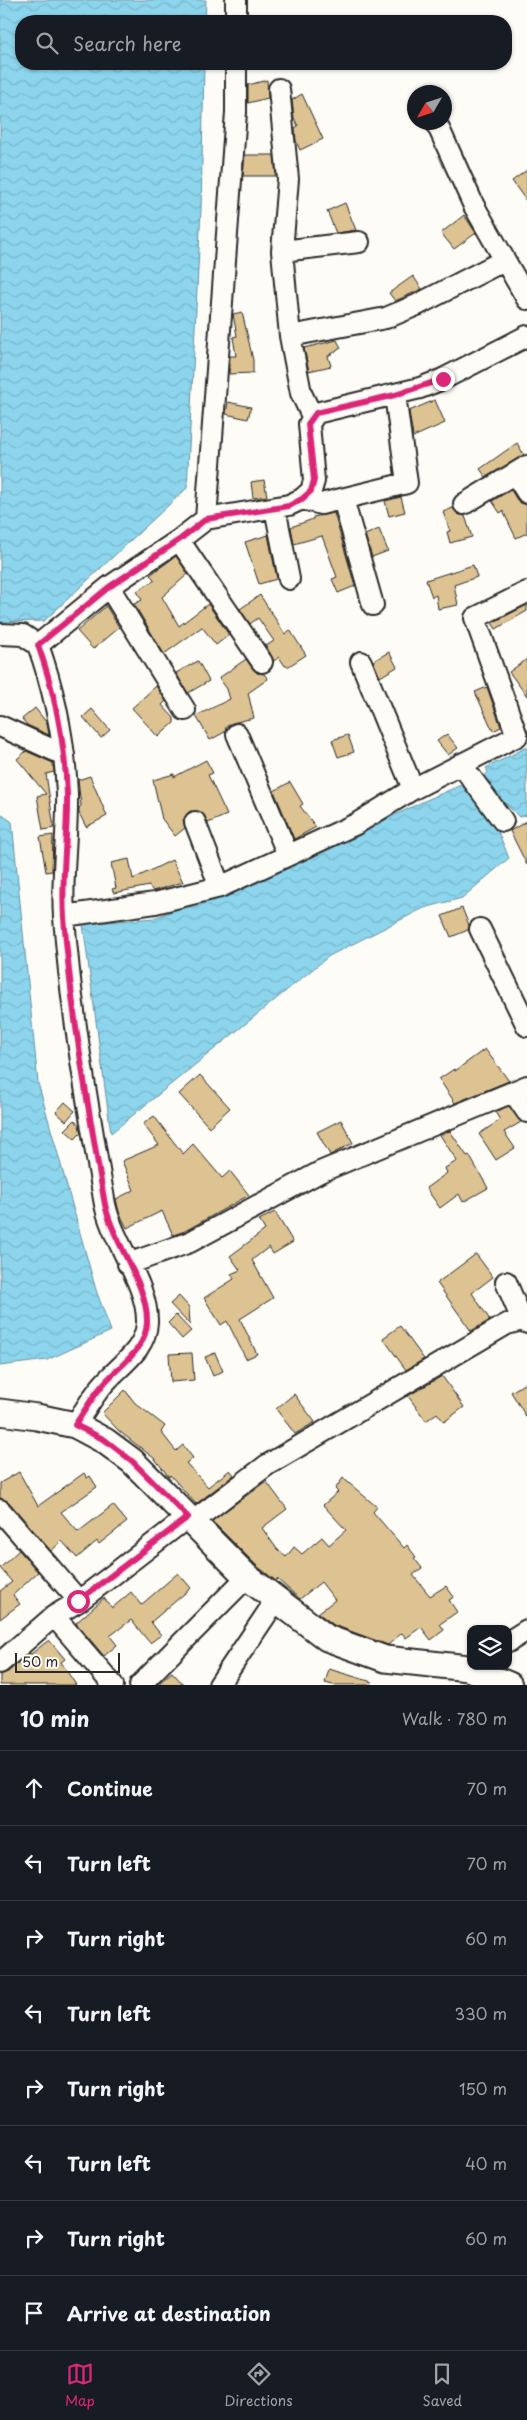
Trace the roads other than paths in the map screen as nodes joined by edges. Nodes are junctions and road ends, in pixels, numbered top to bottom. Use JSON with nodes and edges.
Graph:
{"nodes":[{"id":1,"x":236,"y":0,"type":"edge"},
{"id":2,"x":236,"y":15,"type":"edge"},
{"id":3,"x":236,"y":70,"type":"edge"},
{"id":4,"x":279,"y":89,"type":"dead end"},
{"id":5,"x":440,"y":130,"type":"edge"},
{"id":6,"x":359,"y":242,"type":"dead end"},
{"id":7,"x":282,"y":251,"type":"junction"},
{"id":8,"x":503,"y":261,"type":"junction"},
{"id":9,"x":527,"y":300,"type":"edge"},
{"id":10,"x":290,"y":336,"type":"junction"},
{"id":11,"x":527,"y":336,"type":"edge"},
{"id":12,"x":395,"y":395,"type":"junction"},
{"id":13,"x":312,"y":416,"type":"junction"},
{"id":14,"x":521,"y":470,"type":"edge"},
{"id":15,"x":527,"y":493,"type":"edge"},
{"id":16,"x":343,"y":498,"type":"junction"},
{"id":17,"x":302,"y":499,"type":"junction"},
{"id":18,"x":464,"y":504,"type":"dead end"},
{"id":19,"x":275,"y":508,"type":"junction"},
{"id":20,"x":206,"y":519,"type":"junction"},
{"id":21,"x":179,"y":540,"type":"junction"},
{"id":22,"x":289,"y":579,"type":"dead end"},
{"id":23,"x":109,"y":587,"type":"junction"},
{"id":24,"x":527,"y":592,"type":"edge"},
{"id":25,"x":373,"y":605,"type":"dead end"},
{"id":26,"x":0,"y":634,"type":"edge"},
{"id":27,"x":38,"y":645,"type":"junction"},
{"id":28,"x":262,"y":662,"type":"dead end"},
{"id":29,"x":361,"y":662,"type":"dead end"},
{"id":30,"x":185,"y":710,"type":"dead end"},
{"id":31,"x":0,"y":726,"type":"edge"},
{"id":32,"x":237,"y":734,"type":"dead end"},
{"id":33,"x":522,"y":735,"type":"edge"},
{"id":34,"x":64,"y":756,"type":"junction"},
{"id":35,"x":461,"y":764,"type":"junction"},
{"id":36,"x":413,"y":789,"type":"junction"},
{"id":37,"x":503,"y":821,"type":"dead end"},
{"id":38,"x":195,"y":822,"type":"dead end"},
{"id":39,"x":288,"y":855,"type":"junction"},
{"id":40,"x":220,"y":887,"type":"junction"},
{"id":41,"x":64,"y":916,"type":"junction"},
{"id":42,"x":480,"y":929,"type":"dead end"},
{"id":43,"x":527,"y":1026,"type":"edge"},
{"id":44,"x":520,"y":1089,"type":"edge"},
{"id":45,"x":527,"y":1112,"type":"edge"},
{"id":46,"x":128,"y":1264,"type":"junction"},
{"id":47,"x":506,"y":1282,"type":"dead end"},
{"id":48,"x":525,"y":1322,"type":"edge"},
{"id":49,"x":0,"y":1412,"type":"edge"},
{"id":50,"x":75,"y":1425,"type":"junction"},
{"id":51,"x":0,"y":1510,"type":"edge"},
{"id":52,"x":190,"y":1519,"type":"junction"},
{"id":53,"x":247,"y":1577,"type":"junction"},
{"id":54,"x":276,"y":1600,"type":"junction"},
{"id":55,"x":78,"y":1601,"type":"junction"},
{"id":56,"x":54,"y":1616,"type":"junction"},
{"id":57,"x":527,"y":1630,"type":"edge"},
{"id":58,"x":512,"y":1639,"type":"edge"},
{"id":59,"x":3,"y":1655,"type":"edge"},
{"id":60,"x":467,"y":1667,"type":"edge"},
{"id":61,"x":476,"y":1670,"type":"edge"},
{"id":62,"x":112,"y":1685,"type":"edge"},
{"id":63,"x":140,"y":1685,"type":"edge"},
{"id":64,"x":219,"y":1685,"type":"edge"},
{"id":65,"x":509,"y":1685,"type":"edge"}],
"edges":[{"from":1,"to":2,"type":"street"},
{"from":3,"to":20,"type":"street"},
{"from":4,"to":7,"type":"street"},
{"from":5,"to":8,"type":"street"},
{"from":6,"to":7,"type":"street"},
{"from":7,"to":10,"type":"street"},
{"from":8,"to":9,"type":"street"},
{"from":8,"to":10,"type":"street"},
{"from":10,"to":13,"type":"street"},
{"from":11,"to":12,"type":"street"},
{"from":12,"to":13,"type":"street"},
{"from":12,"to":16,"type":"street"},
{"from":13,"to":17,"type":"street"},
{"from":14,"to":15,"type":"street"},
{"from":14,"to":18,"type":"street"},
{"from":16,"to":17,"type":"street"},
{"from":16,"to":25,"type":"street"},
{"from":17,"to":19,"type":"street"},
{"from":19,"to":20,"type":"street"},
{"from":19,"to":22,"type":"street"},
{"from":20,"to":21,"type":"street"},
{"from":21,"to":23,"type":"street"},
{"from":21,"to":28,"type":"street"},
{"from":23,"to":27,"type":"street"},
{"from":23,"to":30,"type":"street"},
{"from":24,"to":33,"type":"street"},
{"from":26,"to":27,"type":"street"},
{"from":27,"to":34,"type":"street"},
{"from":29,"to":36,"type":"street"},
{"from":31,"to":34,"type":"street"},
{"from":32,"to":39,"type":"street"},
{"from":33,"to":35,"type":"street"},
{"from":34,"to":41,"type":"street"},
{"from":35,"to":36,"type":"street"},
{"from":35,"to":37,"type":"street"},
{"from":36,"to":39,"type":"street"},
{"from":38,"to":40,"type":"street"},
{"from":39,"to":40,"type":"street"},
{"from":40,"to":41,"type":"street"},
{"from":41,"to":46,"type":"street"},
{"from":42,"to":43,"type":"street"},
{"from":44,"to":45,"type":"street"},
{"from":44,"to":46,"type":"street"},
{"from":46,"to":50,"type":"street"},
{"from":47,"to":48,"type":"street"},
{"from":48,"to":52,"type":"street"},
{"from":49,"to":50,"type":"main road"},
{"from":50,"to":52,"type":"main road"},
{"from":51,"to":55,"type":"street"},
{"from":52,"to":53,"type":"main road"},
{"from":52,"to":55,"type":"street"},
{"from":53,"to":54,"type":"main road"},
{"from":53,"to":63,"type":"street"},
{"from":54,"to":60,"type":"main road"},
{"from":54,"to":64,"type":"street"},
{"from":55,"to":56,"type":"street"},
{"from":56,"to":59,"type":"street"},
{"from":56,"to":62,"type":"street"},
{"from":57,"to":58,"type":"street"},
{"from":61,"to":65,"type":"main road"}]}
